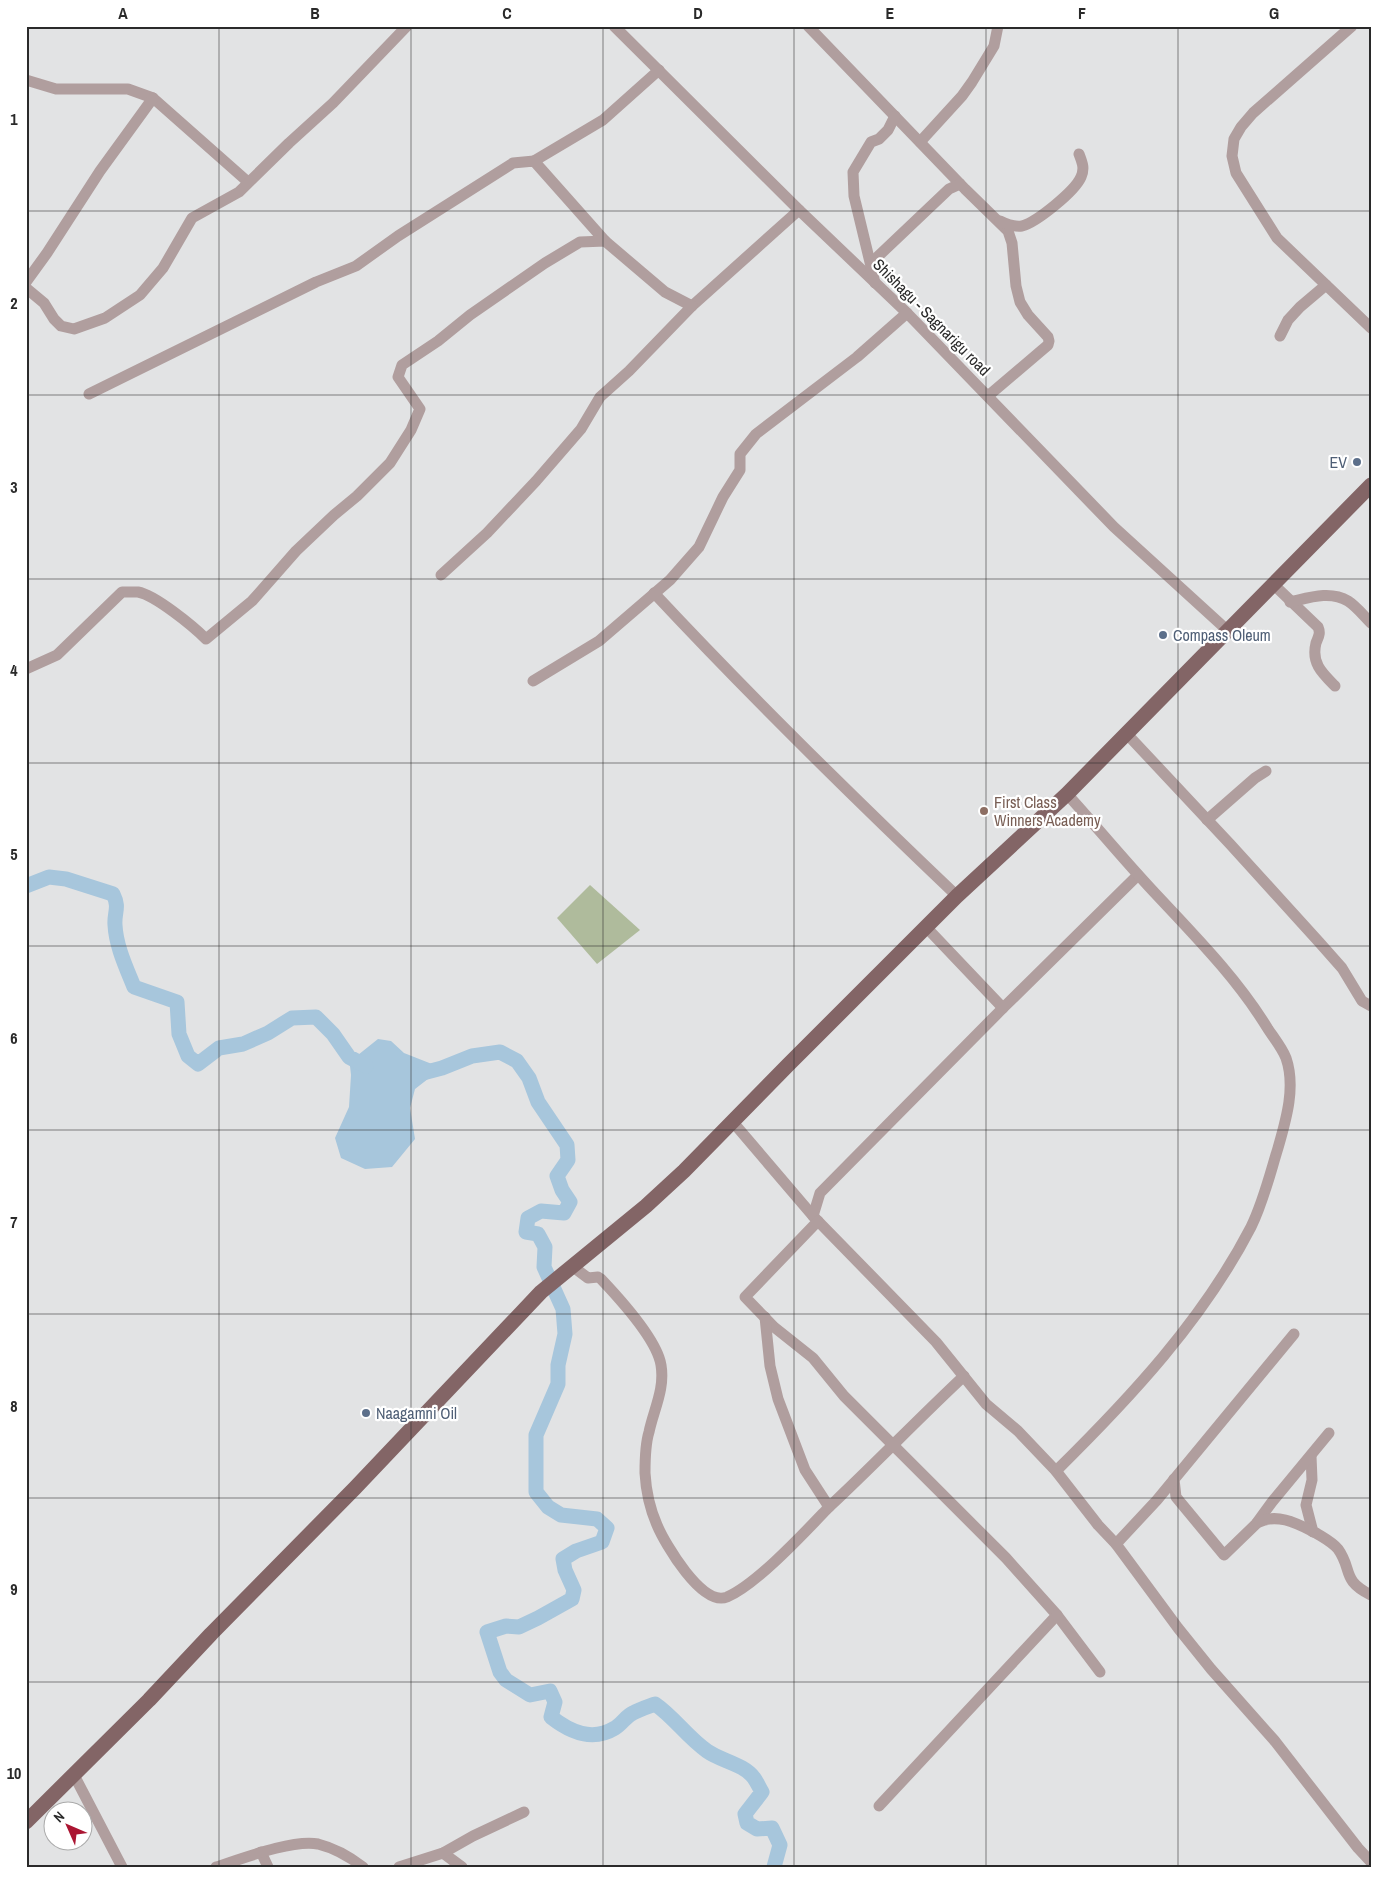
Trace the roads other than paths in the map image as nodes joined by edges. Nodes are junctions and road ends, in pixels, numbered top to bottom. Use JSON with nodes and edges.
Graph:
{"nodes":[{"id":1,"x":407,"y":26,"type":"edge"},
{"id":2,"x":614,"y":26,"type":"edge"},
{"id":3,"x":998,"y":26,"type":"edge"},
{"id":4,"x":1352,"y":26,"type":"edge"},
{"id":5,"x":814,"y":28,"type":"edge"},
{"id":6,"x":659,"y":70,"type":"junction"},
{"id":7,"x":26,"y":80,"type":"edge"},
{"id":8,"x":152,"y":98,"type":"junction"},
{"id":9,"x":894,"y":116,"type":"junction"},
{"id":10,"x":920,"y":142,"type":"junction"},
{"id":11,"x":1079,"y":154,"type":"dead end"},
{"id":12,"x":534,"y":161,"type":"junction"},
{"id":13,"x":248,"y":182,"type":"junction"},
{"id":14,"x":960,"y":184,"type":"junction"},
{"id":15,"x":799,"y":210,"type":"junction"},
{"id":16,"x":998,"y":221,"type":"junction"},
{"id":17,"x":605,"y":241,"type":"junction"},
{"id":18,"x":871,"y":264,"type":"junction"},
{"id":19,"x":26,"y":282,"type":"edge"},
{"id":20,"x":875,"y":283,"type":"junction"},
{"id":21,"x":1326,"y":285,"type":"junction"},
{"id":22,"x":26,"y":288,"type":"edge"},
{"id":23,"x":692,"y":306,"type":"junction"},
{"id":24,"x":907,"y":313,"type":"junction"},
{"id":25,"x":1371,"y":328,"type":"edge"},
{"id":26,"x":1280,"y":336,"type":"dead end"},
{"id":27,"x":90,"y":394,"type":"dead end"},
{"id":28,"x":988,"y":396,"type":"junction"},
{"id":29,"x":1371,"y":485,"type":"edge"},
{"id":30,"x":441,"y":575,"type":"dead end"},
{"id":31,"x":1273,"y":584,"type":"junction"},
{"id":32,"x":654,"y":593,"type":"junction"},
{"id":33,"x":1290,"y":602,"type":"junction"},
{"id":34,"x":1371,"y":623,"type":"edge"},
{"id":35,"x":1227,"y":630,"type":"junction"},
{"id":36,"x":26,"y":669,"type":"edge"},
{"id":37,"x":533,"y":681,"type":"dead end"},
{"id":38,"x":1335,"y":686,"type":"dead end"},
{"id":39,"x":1126,"y":733,"type":"junction"},
{"id":40,"x":1266,"y":771,"type":"dead end"},
{"id":41,"x":1067,"y":794,"type":"junction"},
{"id":42,"x":1207,"y":820,"type":"junction"},
{"id":43,"x":1138,"y":875,"type":"junction"},
{"id":44,"x":957,"y":896,"type":"junction"},
{"id":45,"x":926,"y":927,"type":"junction"},
{"id":46,"x":1371,"y":1006,"type":"edge"},
{"id":47,"x":1003,"y":1008,"type":"junction"},
{"id":48,"x":732,"y":1121,"type":"junction"},
{"id":49,"x":820,"y":1193,"type":"junction"},
{"id":50,"x":799,"y":1199,"type":"junction"},
{"id":51,"x":815,"y":1218,"type":"junction"},
{"id":52,"x":572,"y":1266,"type":"junction"},
{"id":53,"x":764,"y":1317,"type":"junction"},
{"id":54,"x":1294,"y":1334,"type":"dead end"},
{"id":55,"x":964,"y":1376,"type":"junction"},
{"id":56,"x":1329,"y":1434,"type":"dead end"},
{"id":57,"x":894,"y":1446,"type":"junction"},
{"id":58,"x":1311,"y":1456,"type":"junction"},
{"id":59,"x":1056,"y":1471,"type":"junction"},
{"id":60,"x":1174,"y":1479,"type":"junction"},
{"id":61,"x":1176,"y":1497,"type":"junction"},
{"id":62,"x":1157,"y":1500,"type":"junction"},
{"id":63,"x":829,"y":1507,"type":"junction"},
{"id":64,"x":1256,"y":1524,"type":"junction"},
{"id":65,"x":1313,"y":1532,"type":"junction"},
{"id":66,"x":1116,"y":1544,"type":"junction"},
{"id":67,"x":1371,"y":1595,"type":"edge"},
{"id":68,"x":1056,"y":1615,"type":"junction"},
{"id":69,"x":1100,"y":1672,"type":"dead end"},
{"id":70,"x":74,"y":1776,"type":"junction"},
{"id":71,"x":879,"y":1806,"type":"dead end"},
{"id":72,"x":524,"y":1812,"type":"dead end"},
{"id":73,"x":26,"y":1822,"type":"edge"},
{"id":74,"x":261,"y":1852,"type":"junction"},
{"id":75,"x":443,"y":1853,"type":"junction"},
{"id":76,"x":1371,"y":1862,"type":"edge"},
{"id":77,"x":122,"y":1867,"type":"edge"},
{"id":78,"x":216,"y":1867,"type":"edge"},
{"id":79,"x":268,"y":1867,"type":"edge"},
{"id":80,"x":363,"y":1867,"type":"edge"},
{"id":81,"x":398,"y":1867,"type":"edge"},
{"id":82,"x":462,"y":1867,"type":"edge"}],
"edges":[{"from":1,"to":13,"type":"street"},
{"from":2,"to":6,"type":"street","name":"Shishagu - Sagnarigu road"},
{"from":3,"to":10,"type":"street"},
{"from":4,"to":21,"type":"street"},
{"from":5,"to":9,"type":"street"},
{"from":6,"to":12,"type":"street"},
{"from":6,"to":15,"type":"street","name":"Shishagu - Sagnarigu road"},
{"from":7,"to":8,"type":"street"},
{"from":8,"to":13,"type":"street"},
{"from":8,"to":19,"type":"street"},
{"from":9,"to":10,"type":"street"},
{"from":9,"to":18,"type":"street"},
{"from":10,"to":14,"type":"street"},
{"from":11,"to":16,"type":"street"},
{"from":12,"to":17,"type":"street"},
{"from":12,"to":27,"type":"street"},
{"from":13,"to":22,"type":"street"},
{"from":14,"to":16,"type":"street"},
{"from":14,"to":18,"type":"street"},
{"from":15,"to":20,"type":"street","name":"Shishagu - Sagnarigu road"},
{"from":15,"to":23,"type":"street"},
{"from":16,"to":28,"type":"street"},
{"from":17,"to":23,"type":"street"},
{"from":17,"to":36,"type":"street"},
{"from":18,"to":20,"type":"street"},
{"from":20,"to":24,"type":"street","name":"Shishagu - Sagnarigu road"},
{"from":21,"to":25,"type":"street"},
{"from":21,"to":26,"type":"street"},
{"from":23,"to":30,"type":"street"},
{"from":24,"to":28,"type":"street","name":"Shishagu - Sagnarigu road"},
{"from":24,"to":32,"type":"street"},
{"from":28,"to":35,"type":"street","name":"Shishagu - Sagnarigu road"},
{"from":29,"to":31,"type":"main road"},
{"from":31,"to":33,"type":"street"},
{"from":31,"to":35,"type":"main road"},
{"from":32,"to":37,"type":"street"},
{"from":32,"to":44,"type":"street"},
{"from":33,"to":34,"type":"street"},
{"from":33,"to":38,"type":"street"},
{"from":35,"to":39,"type":"main road"},
{"from":39,"to":41,"type":"main road"},
{"from":39,"to":42,"type":"street"},
{"from":40,"to":42,"type":"street"},
{"from":41,"to":43,"type":"street"},
{"from":41,"to":44,"type":"main road"},
{"from":42,"to":46,"type":"street"},
{"from":43,"to":47,"type":"street"},
{"from":43,"to":59,"type":"street"},
{"from":44,"to":45,"type":"main road"},
{"from":45,"to":47,"type":"street"},
{"from":45,"to":48,"type":"main road"},
{"from":47,"to":49,"type":"street"},
{"from":48,"to":50,"type":"street"},
{"from":48,"to":52,"type":"main road"},
{"from":49,"to":50,"type":"street"},
{"from":49,"to":51,"type":"street"},
{"from":50,"to":51,"type":"street"},
{"from":51,"to":53,"type":"street"},
{"from":51,"to":55,"type":"street"},
{"from":52,"to":63,"type":"street"},
{"from":52,"to":70,"type":"main road"},
{"from":53,"to":57,"type":"street"},
{"from":53,"to":63,"type":"street"},
{"from":54,"to":60,"type":"street"},
{"from":55,"to":57,"type":"street"},
{"from":55,"to":59,"type":"street"},
{"from":56,"to":58,"type":"street"},
{"from":57,"to":63,"type":"street"},
{"from":57,"to":68,"type":"street"},
{"from":58,"to":64,"type":"street"},
{"from":58,"to":65,"type":"street"},
{"from":59,"to":66,"type":"street"},
{"from":60,"to":61,"type":"street"},
{"from":60,"to":62,"type":"street"},
{"from":61,"to":62,"type":"street"},
{"from":61,"to":64,"type":"street"},
{"from":62,"to":66,"type":"street"},
{"from":64,"to":65,"type":"street"},
{"from":65,"to":67,"type":"street"},
{"from":66,"to":76,"type":"street"},
{"from":68,"to":69,"type":"street"},
{"from":68,"to":71,"type":"street"},
{"from":70,"to":73,"type":"main road"},
{"from":70,"to":77,"type":"street"},
{"from":72,"to":75,"type":"street"},
{"from":74,"to":78,"type":"street"},
{"from":74,"to":79,"type":"street"},
{"from":74,"to":80,"type":"street"},
{"from":75,"to":81,"type":"street"},
{"from":75,"to":82,"type":"street"}]}
